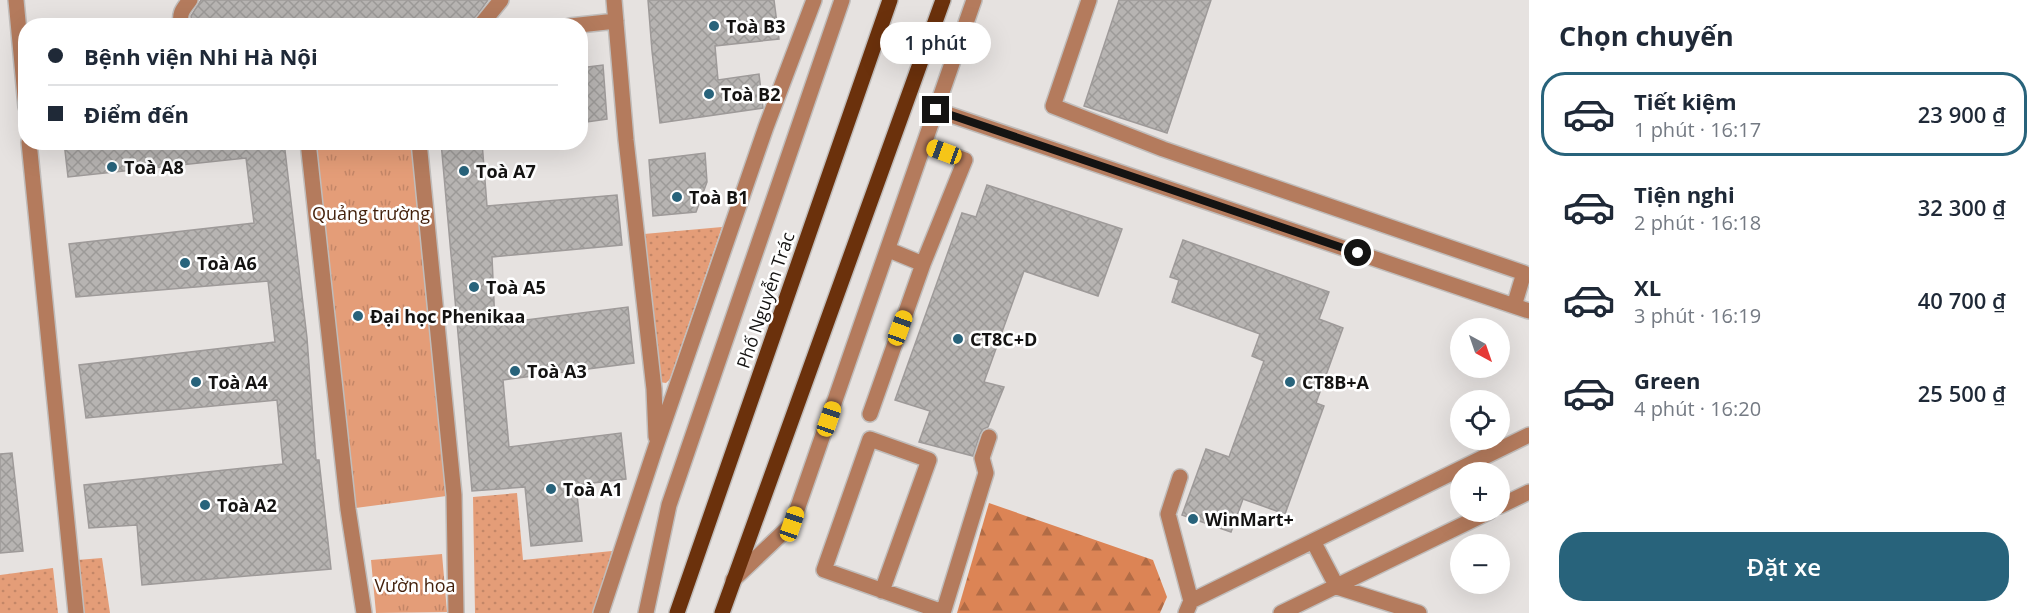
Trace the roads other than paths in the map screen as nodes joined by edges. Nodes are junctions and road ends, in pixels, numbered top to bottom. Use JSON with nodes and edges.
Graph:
{"nodes":[{"id":1,"x":16,"y":0,"type":"edge"},
{"id":2,"x":190,"y":0,"type":"edge"},
{"id":3,"x":501,"y":0,"type":"edge"},
{"id":4,"x":614,"y":0,"type":"edge"},
{"id":5,"x":814,"y":0,"type":"edge"},
{"id":6,"x":842,"y":0,"type":"edge"},
{"id":7,"x":890,"y":0,"type":"edge"},
{"id":8,"x":974,"y":0,"type":"edge"},
{"id":9,"x":1089,"y":0,"type":"edge"},
{"id":10,"x":941,"y":7,"type":"edge"},
{"id":11,"x":180,"y":18,"type":"edge"},
{"id":12,"x":486,"y":18,"type":"edge"},
{"id":13,"x":18,"y":21,"type":"edge"},
{"id":14,"x":616,"y":21,"type":"junction"},
{"id":15,"x":588,"y":24,"type":"edge"},
{"id":16,"x":936,"y":110,"type":"junction"},
{"id":17,"x":924,"y":145,"type":"junction"},
{"id":18,"x":30,"y":150,"type":"edge"},
{"id":19,"x":309,"y":150,"type":"edge"},
{"id":20,"x":420,"y":150,"type":"edge"},
{"id":21,"x":889,"y":250,"type":"junction"},
{"id":22,"x":923,"y":264,"type":"junction"},
{"id":23,"x":1526,"y":274,"type":"edge"},
{"id":24,"x":1522,"y":308,"type":"edge"},
{"id":25,"x":870,"y":414,"type":"dead end"},
{"id":26,"x":1529,"y":435,"type":"edge"},
{"id":27,"x":990,"y":437,"type":"dead end"},
{"id":28,"x":656,"y":446,"type":"junction"},
{"id":29,"x":1180,"y":477,"type":"dead end"},
{"id":30,"x":1529,"y":492,"type":"edge"},
{"id":31,"x":1510,"y":501,"type":"edge"},
{"id":32,"x":1469,"y":522,"type":"edge"},
{"id":33,"x":1313,"y":541,"type":"junction"},
{"id":34,"x":733,"y":580,"type":"junction"},
{"id":35,"x":1337,"y":587,"type":"junction"},
{"id":36,"x":882,"y":591,"type":"junction"},
{"id":37,"x":1189,"y":607,"type":"edge"},
{"id":38,"x":76,"y":613,"type":"edge"},
{"id":39,"x":364,"y":613,"type":"edge"},
{"id":40,"x":456,"y":613,"type":"edge"},
{"id":41,"x":601,"y":613,"type":"edge"},
{"id":42,"x":646,"y":613,"type":"edge"},
{"id":43,"x":677,"y":613,"type":"edge"},
{"id":44,"x":722,"y":613,"type":"edge"},
{"id":45,"x":943,"y":613,"type":"edge"},
{"id":46,"x":1281,"y":613,"type":"edge"},
{"id":47,"x":1419,"y":613,"type":"edge"}],
"edges":[{"from":1,"to":13,"type":"street"},
{"from":2,"to":11,"type":"street"},
{"from":3,"to":12,"type":"street"},
{"from":4,"to":14,"type":"street"},
{"from":5,"to":28,"type":"street"},
{"from":6,"to":42,"type":"street","name":"Phố Nguyễn Trác"},
{"from":7,"to":43,"type":"main road","name":"Phố Nguyễn Trác"},
{"from":8,"to":16,"type":"street"},
{"from":9,"to":23,"type":"street"},
{"from":10,"to":34,"type":"main road"},
{"from":14,"to":15,"type":"street"},
{"from":14,"to":28,"type":"street"},
{"from":16,"to":17,"type":"street"},
{"from":16,"to":24,"type":"street"},
{"from":17,"to":21,"type":"street"},
{"from":17,"to":22,"type":"street"},
{"from":18,"to":38,"type":"street"},
{"from":19,"to":39,"type":"street"},
{"from":20,"to":40,"type":"street"},
{"from":21,"to":22,"type":"street"},
{"from":21,"to":34,"type":"street"},
{"from":22,"to":25,"type":"street"},
{"from":23,"to":24,"type":"street"},
{"from":26,"to":33,"type":"street"},
{"from":27,"to":45,"type":"street"},
{"from":28,"to":41,"type":"street"},
{"from":29,"to":37,"type":"street"},
{"from":30,"to":31,"type":"street"},
{"from":32,"to":35,"type":"street"},
{"from":33,"to":35,"type":"street"},
{"from":33,"to":37,"type":"street"},
{"from":34,"to":44,"type":"main road"},
{"from":35,"to":46,"type":"street"},
{"from":35,"to":47,"type":"street"},
{"from":36,"to":36,"type":"street"},
{"from":36,"to":45,"type":"street"}]}
